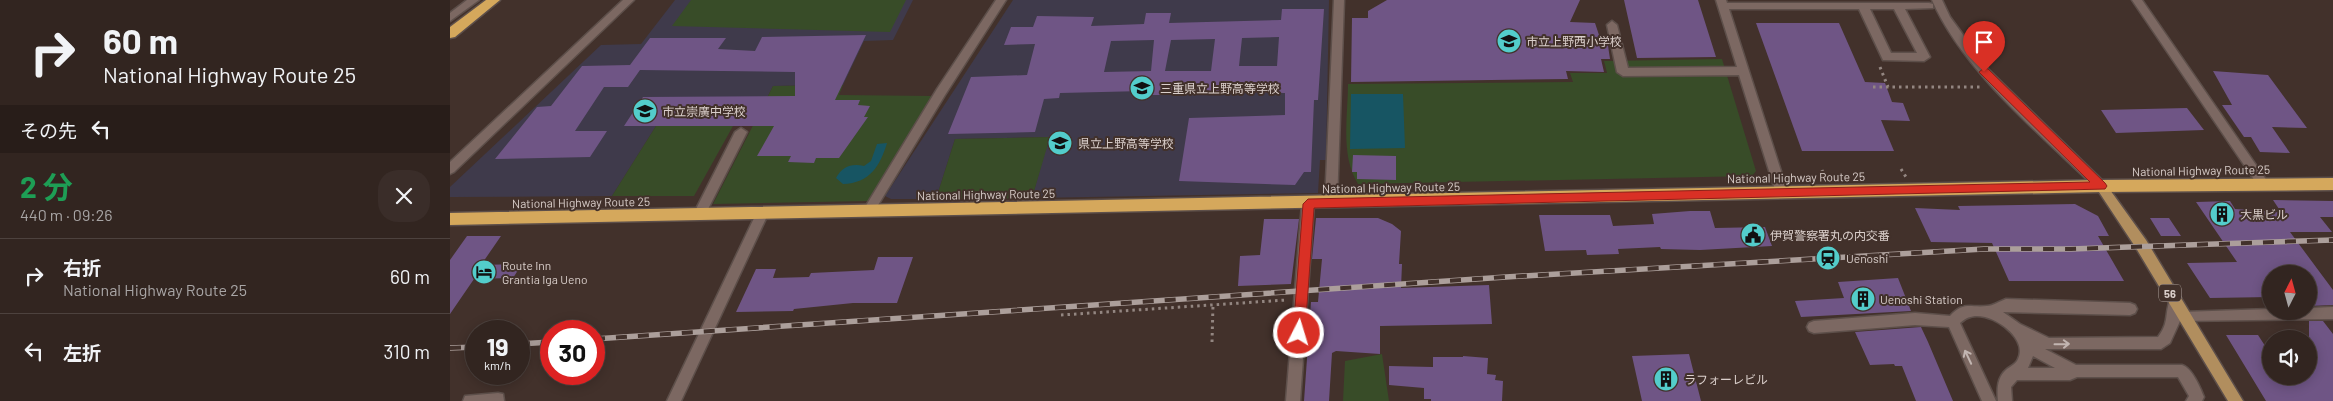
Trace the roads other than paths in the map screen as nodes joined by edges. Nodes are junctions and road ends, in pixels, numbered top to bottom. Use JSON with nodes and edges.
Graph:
{"nodes":[{"id":1,"x":474,"y":0,"type":"edge"},
{"id":2,"x":494,"y":0,"type":"edge"},
{"id":3,"x":629,"y":0,"type":"edge"},
{"id":4,"x":1001,"y":0,"type":"edge"},
{"id":5,"x":1339,"y":0,"type":"edge"},
{"id":6,"x":2137,"y":0,"type":"edge"},
{"id":7,"x":1722,"y":3,"type":"edge"},
{"id":8,"x":1760,"y":3,"type":"edge"},
{"id":9,"x":1802,"y":3,"type":"edge"},
{"id":10,"x":1839,"y":3,"type":"edge"},
{"id":11,"x":1925,"y":3,"type":"edge"},
{"id":12,"x":1865,"y":4,"type":"edge"},
{"id":13,"x":1898,"y":6,"type":"junction"},
{"id":14,"x":450,"y":18,"type":"edge"},
{"id":15,"x":1612,"y":25,"type":"dead end"},
{"id":16,"x":450,"y":34,"type":"edge"},
{"id":17,"x":1743,"y":71,"type":"junction"},
{"id":18,"x":741,"y":132,"type":"dead end"},
{"id":19,"x":450,"y":169,"type":"edge"},
{"id":20,"x":2263,"y":184,"type":"junction"},
{"id":21,"x":2333,"y":184,"type":"edge"},
{"id":22,"x":2102,"y":186,"type":"junction"},
{"id":23,"x":1782,"y":193,"type":"junction"},
{"id":24,"x":1331,"y":203,"type":"junction"},
{"id":25,"x":1308,"y":204,"type":"junction"},
{"id":26,"x":868,"y":212,"type":"junction"},
{"id":27,"x":762,"y":214,"type":"junction"},
{"id":28,"x":699,"y":215,"type":"junction"},
{"id":29,"x":450,"y":219,"type":"edge"},
{"id":30,"x":2176,"y":302,"type":"junction"},
{"id":31,"x":2130,"y":309,"type":"dead end"},
{"id":32,"x":1988,"y":312,"type":"junction"},
{"id":33,"x":2333,"y":314,"type":"edge"},
{"id":34,"x":2184,"y":317,"type":"junction"},
{"id":35,"x":1953,"y":322,"type":"junction"},
{"id":36,"x":1814,"y":327,"type":"dead end"},
{"id":37,"x":2017,"y":329,"type":"junction"},
{"id":38,"x":2026,"y":346,"type":"junction"},
{"id":39,"x":2075,"y":371,"type":"junction"},
{"id":40,"x":2011,"y":374,"type":"junction"},
{"id":41,"x":470,"y":401,"type":"edge"},
{"id":42,"x":497,"y":401,"type":"edge"},
{"id":43,"x":674,"y":401,"type":"edge"},
{"id":44,"x":1293,"y":401,"type":"edge"},
{"id":45,"x":1989,"y":401,"type":"edge"},
{"id":46,"x":2005,"y":401,"type":"edge"},
{"id":47,"x":2193,"y":401,"type":"edge"},
{"id":48,"x":2236,"y":401,"type":"edge"}],
"edges":[{"from":1,"to":14,"type":"street"},
{"from":2,"to":16,"type":"highway"},
{"from":3,"to":19,"type":"street"},
{"from":4,"to":26,"type":"street"},
{"from":5,"to":24,"type":"street"},
{"from":6,"to":20,"type":"street"},
{"from":7,"to":8,"type":"street"},
{"from":7,"to":17,"type":"street"},
{"from":8,"to":9,"type":"street"},
{"from":9,"to":10,"type":"street"},
{"from":10,"to":12,"type":"street"},
{"from":11,"to":13,"type":"street"},
{"from":11,"to":22,"type":"street"},
{"from":12,"to":13,"type":"street"},
{"from":12,"to":13,"type":"street"},
{"from":15,"to":17,"type":"street"},
{"from":17,"to":23,"type":"street"},
{"from":18,"to":28,"type":"street"},
{"from":20,"to":21,"type":"highway","name":"National Highway Route 25"},
{"from":20,"to":22,"type":"highway","name":"National Highway Route 25"},
{"from":22,"to":23,"type":"highway","name":"National Highway Route 25"},
{"from":22,"to":30,"type":"main road","number":"56"},
{"from":23,"to":24,"type":"highway","name":"National Highway Route 25"},
{"from":24,"to":25,"type":"highway","name":"National Highway Route 25"},
{"from":25,"to":26,"type":"highway","name":"National Highway Route 25"},
{"from":25,"to":44,"type":"street"},
{"from":26,"to":27,"type":"highway","name":"National Highway Route 25"},
{"from":27,"to":28,"type":"highway","name":"National Highway Route 25"},
{"from":27,"to":43,"type":"street"},
{"from":28,"to":29,"type":"highway","name":"National Highway Route 25"},
{"from":30,"to":34,"type":"main road","number":"56"},
{"from":37,"to":30,"type":"street","one_way":true},
{"from":31,"to":32,"type":"street"},
{"from":32,"to":35,"type":"street"},
{"from":32,"to":37,"type":"street"},
{"from":33,"to":34,"type":"street"},
{"from":34,"to":48,"type":"main road","number":"56"},
{"from":35,"to":36,"type":"street"},
{"from":45,"to":35,"type":"street","one_way":true},
{"from":37,"to":38,"type":"street"},
{"from":38,"to":39,"type":"street"},
{"from":38,"to":40,"type":"street"},
{"from":39,"to":40,"type":"street"},
{"from":39,"to":47,"type":"street"},
{"from":40,"to":46,"type":"street"},
{"from":41,"to":42,"type":"street"}]}
